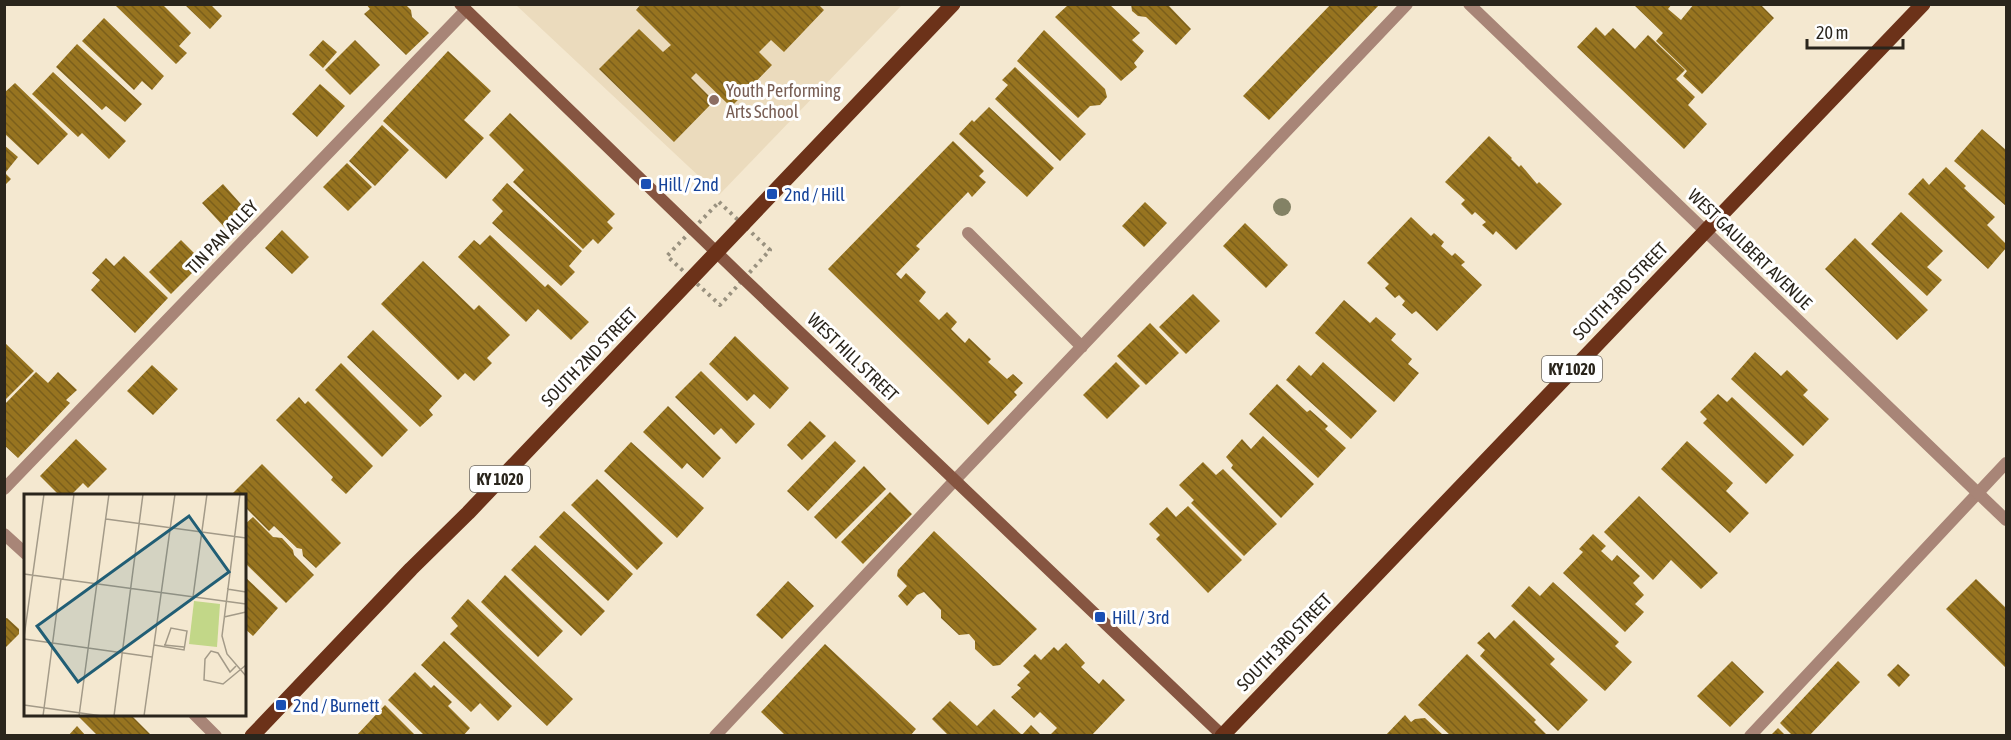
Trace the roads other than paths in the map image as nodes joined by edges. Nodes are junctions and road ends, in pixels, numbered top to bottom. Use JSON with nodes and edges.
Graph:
{"nodes":[{"id":1,"x":953,"y":4,"type":"edge"},
{"id":2,"x":1407,"y":4,"type":"edge"},
{"id":3,"x":1468,"y":4,"type":"edge"},
{"id":4,"x":1923,"y":4,"type":"edge"},
{"id":5,"x":463,"y":7,"type":"edge"},
{"id":6,"x":1705,"y":231,"type":"junction"},
{"id":7,"x":968,"y":233,"type":"dead end"},
{"id":8,"x":717,"y":252,"type":"junction"},
{"id":9,"x":1082,"y":346,"type":"junction"},
{"id":10,"x":2007,"y":463,"type":"edge"},
{"id":11,"x":956,"y":479,"type":"junction"},
{"id":12,"x":4,"y":489,"type":"edge"},
{"id":13,"x":1978,"y":493,"type":"junction"},
{"id":14,"x":2007,"y":520,"type":"edge"},
{"id":15,"x":4,"y":534,"type":"edge"},
{"id":16,"x":24,"y":552,"type":"edge"},
{"id":17,"x":196,"y":716,"type":"edge"},
{"id":18,"x":216,"y":735,"type":"edge"},
{"id":19,"x":252,"y":735,"type":"edge"},
{"id":20,"x":715,"y":735,"type":"edge"},
{"id":21,"x":1222,"y":735,"type":"edge"},
{"id":22,"x":1750,"y":735,"type":"edge"}],
"edges":[{"from":1,"to":8,"type":"main road","name":"SOUTH 2ND STREET","number":"KY 1020"},
{"from":2,"to":9,"type":"street"},
{"from":3,"to":6,"type":"street","name":"WEST GAULBERT AVENUE"},
{"from":4,"to":6,"type":"main road","name":"SOUTH 3RD STREET","number":"KY 1020"},
{"from":5,"to":8,"type":"street","name":"WEST HILL STREET"},
{"from":5,"to":12,"type":"street","name":"TIN PAN ALLEY"},
{"from":6,"to":13,"type":"street","name":"WEST GAULBERT AVENUE"},
{"from":6,"to":21,"type":"main road","name":"SOUTH 3RD STREET","number":"KY 1020"},
{"from":7,"to":9,"type":"street"},
{"from":8,"to":11,"type":"street","name":"WEST HILL STREET"},
{"from":8,"to":19,"type":"main road","name":"SOUTH 2ND STREET","number":"KY 1020"},
{"from":9,"to":11,"type":"street"},
{"from":10,"to":13,"type":"street"},
{"from":11,"to":20,"type":"street"},
{"from":11,"to":21,"type":"street","name":"WEST HILL STREET"},
{"from":13,"to":14,"type":"street","name":"WEST GAULBERT AVENUE"},
{"from":13,"to":22,"type":"street"},
{"from":15,"to":16,"type":"street"},
{"from":17,"to":18,"type":"street"}]}
